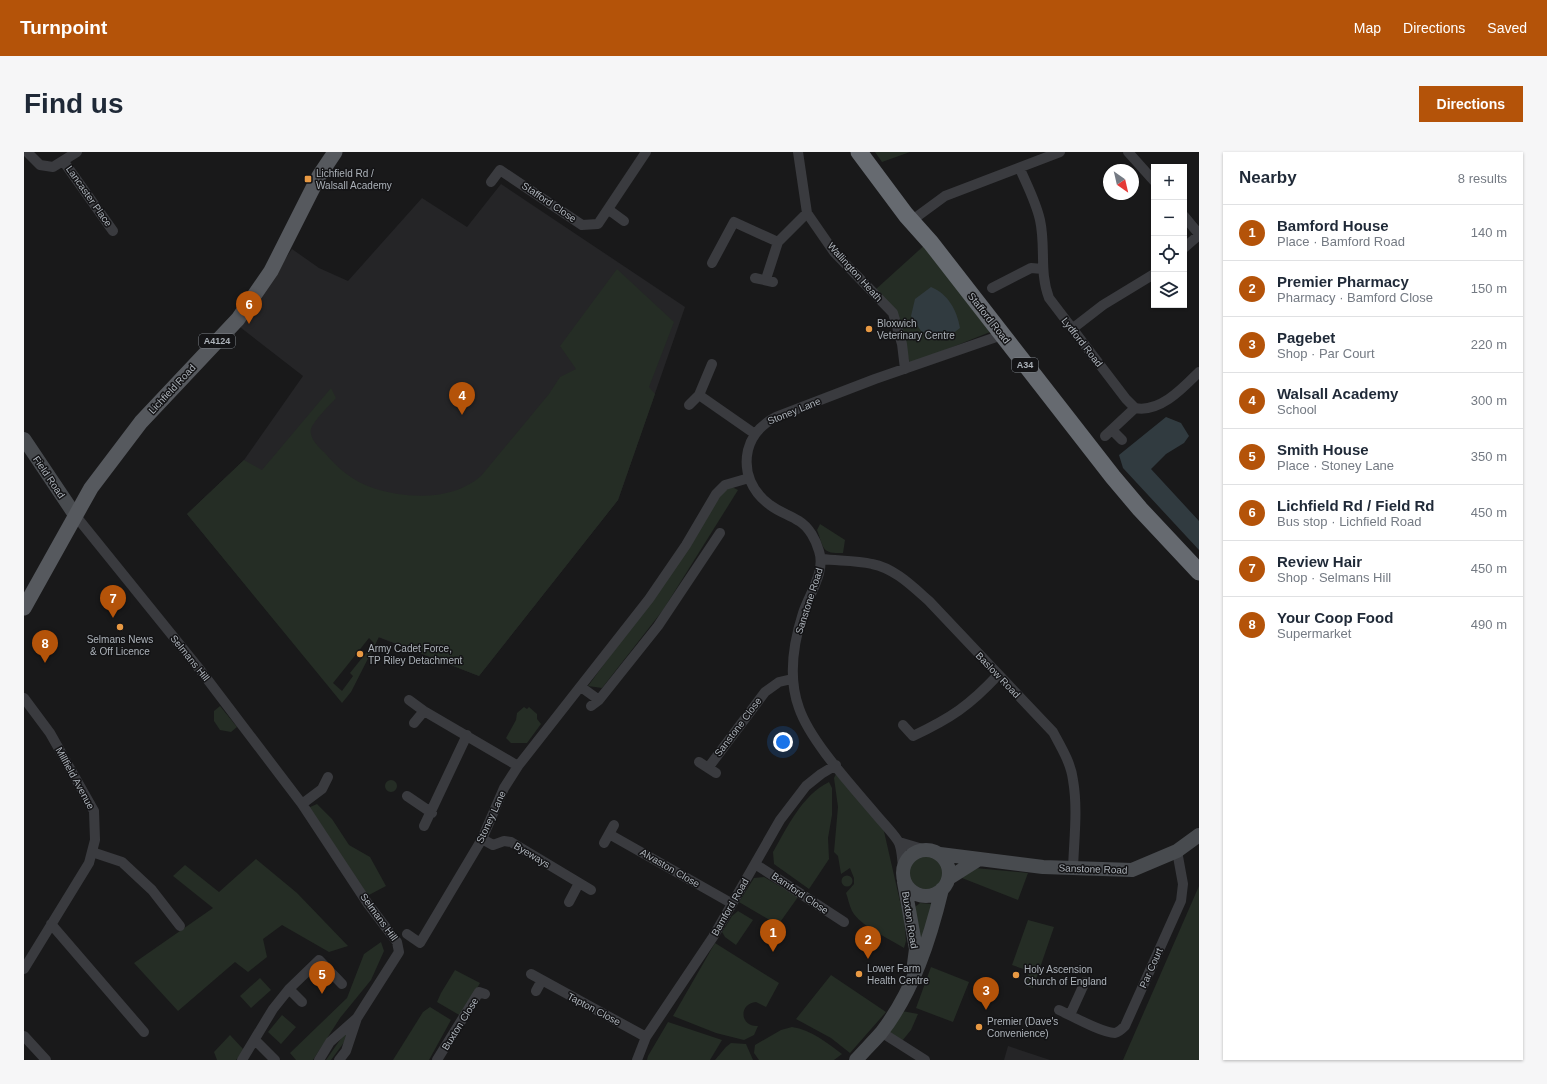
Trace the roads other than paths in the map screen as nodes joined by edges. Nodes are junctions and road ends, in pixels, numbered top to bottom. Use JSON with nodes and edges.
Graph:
{"nodes":[{"id":1,"x":27,"y":152,"type":"edge"},
{"id":2,"x":77,"y":152,"type":"edge"},
{"id":3,"x":335,"y":152,"type":"edge"},
{"id":4,"x":646,"y":152,"type":"edge"},
{"id":5,"x":798,"y":152,"type":"edge"},
{"id":6,"x":859,"y":152,"type":"edge"},
{"id":7,"x":1060,"y":152,"type":"edge"},
{"id":8,"x":1128,"y":152,"type":"edge"},
{"id":9,"x":64,"y":162,"type":"junction"},
{"id":10,"x":1020,"y":169,"type":"junction"},
{"id":11,"x":1151,"y":178,"type":"edge"},
{"id":12,"x":491,"y":182,"type":"dead end"},
{"id":13,"x":609,"y":210,"type":"junction"},
{"id":14,"x":808,"y":213,"type":"junction"},
{"id":15,"x":1187,"y":220,"type":"edge"},
{"id":16,"x":624,"y":221,"type":"dead end"},
{"id":17,"x":911,"y":221,"type":"junction"},
{"id":18,"x":113,"y":231,"type":"dead end"},
{"id":19,"x":1199,"y":235,"type":"edge"},
{"id":20,"x":778,"y":242,"type":"junction"},
{"id":21,"x":1187,"y":245,"type":"edge"},
{"id":22,"x":712,"y":264,"type":"dead end"},
{"id":23,"x":1043,"y":268,"type":"junction"},
{"id":24,"x":1151,"y":276,"type":"edge"},
{"id":25,"x":755,"y":278,"type":"dead end"},
{"id":26,"x":992,"y":288,"type":"dead end"},
{"id":27,"x":1072,"y":329,"type":"junction"},
{"id":28,"x":1002,"y":335,"type":"junction"},
{"id":29,"x":712,"y":364,"type":"dead end"},
{"id":30,"x":904,"y":369,"type":"junction"},
{"id":31,"x":1199,"y":372,"type":"edge"},
{"id":32,"x":699,"y":395,"type":"junction"},
{"id":33,"x":689,"y":405,"type":"dead end"},
{"id":34,"x":1135,"y":408,"type":"junction"},
{"id":35,"x":756,"y":434,"type":"junction"},
{"id":36,"x":24,"y":439,"type":"edge"},
{"id":37,"x":1122,"y":440,"type":"dead end"},
{"id":38,"x":748,"y":478,"type":"junction"},
{"id":39,"x":75,"y":515,"type":"junction"},
{"id":40,"x":720,"y":534,"type":"dead end"},
{"id":41,"x":822,"y":559,"type":"junction"},
{"id":42,"x":1199,"y":572,"type":"edge"},
{"id":43,"x":24,"y":608,"type":"edge"},
{"id":44,"x":998,"y":675,"type":"junction"},
{"id":45,"x":792,"y":679,"type":"junction"},
{"id":46,"x":581,"y":687,"type":"junction"},
{"id":47,"x":24,"y":698,"type":"edge"},
{"id":48,"x":408,"y":700,"type":"dead end"},
{"id":49,"x":424,"y":711,"type":"junction"},
{"id":50,"x":414,"y":723,"type":"dead end"},
{"id":51,"x":903,"y":725,"type":"dead end"},
{"id":52,"x":467,"y":735,"type":"junction"},
{"id":53,"x":699,"y":762,"type":"dead end"},
{"id":54,"x":836,"y":765,"type":"junction"},
{"id":55,"x":518,"y":766,"type":"junction"},
{"id":56,"x":328,"y":777,"type":"dead end"},
{"id":57,"x":407,"y":796,"type":"dead end"},
{"id":58,"x":302,"y":804,"type":"junction"},
{"id":59,"x":432,"y":813,"type":"junction"},
{"id":60,"x":424,"y":826,"type":"dead end"},
{"id":61,"x":609,"y":834,"type":"dead end"},
{"id":62,"x":1199,"y":835,"type":"edge"},
{"id":63,"x":482,"y":839,"type":"junction"},
{"id":64,"x":899,"y":842,"type":"junction"},
{"id":65,"x":926,"y":850,"type":"junction"},
{"id":66,"x":1178,"y":851,"type":"junction"},
{"id":67,"x":92,"y":852,"type":"junction"},
{"id":68,"x":940,"y":854,"type":"junction"},
{"id":69,"x":979,"y":859,"type":"junction"},
{"id":70,"x":756,"y":864,"type":"junction"},
{"id":71,"x":903,"y":867,"type":"junction"},
{"id":72,"x":1073,"y":869,"type":"junction"},
{"id":73,"x":904,"y":882,"type":"junction"},
{"id":74,"x":579,"y":883,"type":"junction"},
{"id":75,"x":945,"y":884,"type":"junction"},
{"id":76,"x":591,"y":890,"type":"dead end"},
{"id":77,"x":569,"y":902,"type":"dead end"},
{"id":78,"x":731,"y":903,"type":"junction"},
{"id":79,"x":844,"y":922,"type":"dead end"},
{"id":80,"x":52,"y":924,"type":"junction"},
{"id":81,"x":180,"y":926,"type":"dead end"},
{"id":82,"x":407,"y":934,"type":"dead end"},
{"id":83,"x":24,"y":968,"type":"edge"},
{"id":84,"x":531,"y":974,"type":"dead end"},
{"id":85,"x":542,"y":980,"type":"junction"},
{"id":86,"x":911,"y":982,"type":"junction"},
{"id":87,"x":1085,"y":982,"type":"dead end"},
{"id":88,"x":342,"y":984,"type":"dead end"},
{"id":89,"x":289,"y":989,"type":"junction"},
{"id":90,"x":536,"y":991,"type":"dead end"},
{"id":91,"x":485,"y":994,"type":"dead end"},
{"id":92,"x":302,"y":1002,"type":"dead end"},
{"id":93,"x":1059,"y":1010,"type":"dead end"},
{"id":94,"x":1070,"y":1015,"type":"junction"},
{"id":95,"x":357,"y":1018,"type":"junction"},
{"id":96,"x":144,"y":1032,"type":"dead end"},
{"id":97,"x":881,"y":1032,"type":"junction"},
{"id":98,"x":24,"y":1036,"type":"edge"},
{"id":99,"x":646,"y":1037,"type":"junction"},
{"id":100,"x":255,"y":1040,"type":"junction"},
{"id":101,"x":45,"y":1060,"type":"edge"},
{"id":102,"x":242,"y":1060,"type":"edge"},
{"id":103,"x":275,"y":1060,"type":"edge"},
{"id":104,"x":319,"y":1060,"type":"edge"},
{"id":105,"x":339,"y":1060,"type":"edge"},
{"id":106,"x":437,"y":1060,"type":"edge"},
{"id":107,"x":637,"y":1060,"type":"edge"},
{"id":108,"x":856,"y":1060,"type":"edge"},
{"id":109,"x":925,"y":1060,"type":"edge"}],
"edges":[{"from":1,"to":9,"type":"street","name":"Lancaster Place"},
{"from":2,"to":9,"type":"street","name":"Lancaster Place"},
{"from":3,"to":39,"type":"main road","name":"Lichfield Road","number":"A4124"},
{"from":4,"to":13,"type":"street","name":"Stafford Close"},
{"from":5,"to":14,"type":"street","name":"Wallington Heath"},
{"from":6,"to":17,"type":"highway","name":"Stafford Road","number":"A34"},
{"from":7,"to":10,"type":"street"},
{"from":8,"to":11,"type":"street"},
{"from":9,"to":18,"type":"street","name":"Lancaster Place"},
{"from":10,"to":17,"type":"street"},
{"from":10,"to":23,"type":"street","name":"Lydford Road"},
{"from":12,"to":13,"type":"street","name":"Stafford Close"},
{"from":13,"to":16,"type":"street"},
{"from":14,"to":20,"type":"street"},
{"from":14,"to":30,"type":"street","name":"Wallington Heath"},
{"from":15,"to":19,"type":"street"},
{"from":17,"to":28,"type":"highway","name":"Stafford Road","number":"A34"},
{"from":19,"to":21,"type":"street"},
{"from":20,"to":22,"type":"street"},
{"from":20,"to":25,"type":"street"},
{"from":23,"to":26,"type":"street"},
{"from":23,"to":27,"type":"street","name":"Lydford Road"},
{"from":24,"to":27,"type":"street"},
{"from":27,"to":34,"type":"street","name":"Lydford Road"},
{"from":28,"to":30,"type":"street","name":"Stoney Lane"},
{"from":28,"to":42,"type":"highway","name":"Stafford Road","number":"A34"},
{"from":29,"to":32,"type":"street"},
{"from":30,"to":35,"type":"street","name":"Stoney Lane"},
{"from":31,"to":34,"type":"street"},
{"from":32,"to":33,"type":"street"},
{"from":32,"to":35,"type":"street"},
{"from":34,"to":37,"type":"street"},
{"from":35,"to":38,"type":"street","name":"Stoney Lane"},
{"from":36,"to":39,"type":"street","name":"Field Road"},
{"from":38,"to":41,"type":"street","name":"Sanstone Road"},
{"from":38,"to":46,"type":"street","name":"Stoney Lane"},
{"from":39,"to":43,"type":"main road","name":"Lichfield Road","number":"A4124"},
{"from":39,"to":58,"type":"street","name":"Selmans Hill"},
{"from":40,"to":46,"type":"street"},
{"from":41,"to":44,"type":"street","name":"Baslow Road"},
{"from":41,"to":45,"type":"street","name":"Sanstone Road"},
{"from":44,"to":51,"type":"street"},
{"from":44,"to":72,"type":"street","name":"Baslow Road"},
{"from":45,"to":53,"type":"street","name":"Sanstone Close"},
{"from":45,"to":54,"type":"street","name":"Sanstone Road"},
{"from":46,"to":55,"type":"street","name":"Stoney Lane"},
{"from":47,"to":67,"type":"street","name":"Millfield Avenue"},
{"from":48,"to":49,"type":"street"},
{"from":49,"to":50,"type":"street"},
{"from":49,"to":52,"type":"street"},
{"from":52,"to":55,"type":"street"},
{"from":52,"to":59,"type":"street"},
{"from":54,"to":64,"type":"street","name":"Sanstone Road"},
{"from":54,"to":70,"type":"street","name":"Bamford Road"},
{"from":55,"to":63,"type":"street","name":"Stoney Lane"},
{"from":56,"to":58,"type":"street"},
{"from":57,"to":59,"type":"street"},
{"from":58,"to":95,"type":"street","name":"Selmans Hill"},
{"from":59,"to":60,"type":"street"},
{"from":61,"to":78,"type":"street","name":"Alvaston Close"},
{"from":62,"to":66,"type":"street","name":"Sanstone Road"},
{"from":63,"to":74,"type":"street","name":"Byeways"},
{"from":63,"to":82,"type":"street","name":"Stoney Lane"},
{"from":64,"to":65,"type":"street"},
{"from":64,"to":71,"type":"street"},
{"from":65,"to":68,"type":"street"},
{"from":65,"to":71,"type":"street"},
{"from":66,"to":72,"type":"street","name":"Sanstone Road"},
{"from":66,"to":94,"type":"street","name":"Par Court"},
{"from":67,"to":80,"type":"street","name":"Millfield Avenue"},
{"from":67,"to":81,"type":"street"},
{"from":68,"to":69,"type":"street","name":"Sanstone Road"},
{"from":68,"to":75,"type":"street"},
{"from":69,"to":72,"type":"street","name":"Sanstone Road"},
{"from":69,"to":75,"type":"street"},
{"from":70,"to":78,"type":"street","name":"Bamford Road"},
{"from":70,"to":79,"type":"street","name":"Bamford Close"},
{"from":71,"to":73,"type":"street"},
{"from":73,"to":75,"type":"street"},
{"from":73,"to":86,"type":"street","name":"Buxton Road"},
{"from":74,"to":76,"type":"street","name":"Byeways"},
{"from":74,"to":77,"type":"street"},
{"from":75,"to":86,"type":"street","name":"Buxton Road"},
{"from":78,"to":99,"type":"street","name":"Bamford Road"},
{"from":80,"to":83,"type":"street","name":"Millfield Avenue"},
{"from":80,"to":96,"type":"street"},
{"from":84,"to":85,"type":"street","name":"Tapton Close"},
{"from":85,"to":90,"type":"street"},
{"from":85,"to":99,"type":"street","name":"Tapton Close"},
{"from":86,"to":97,"type":"street","name":"Buxton Road"},
{"from":87,"to":94,"type":"street"},
{"from":88,"to":89,"type":"street"},
{"from":89,"to":92,"type":"street"},
{"from":89,"to":100,"type":"street"},
{"from":91,"to":106,"type":"street","name":"Buxton Close"},
{"from":93,"to":94,"type":"street","name":"Par Court"},
{"from":95,"to":104,"type":"street"},
{"from":95,"to":105,"type":"street"},
{"from":97,"to":108,"type":"street","name":"Buxton Road"},
{"from":97,"to":109,"type":"street"},
{"from":98,"to":101,"type":"street"},
{"from":99,"to":107,"type":"street","name":"Bamford Road"},
{"from":100,"to":102,"type":"street"},
{"from":100,"to":103,"type":"street"}]}
